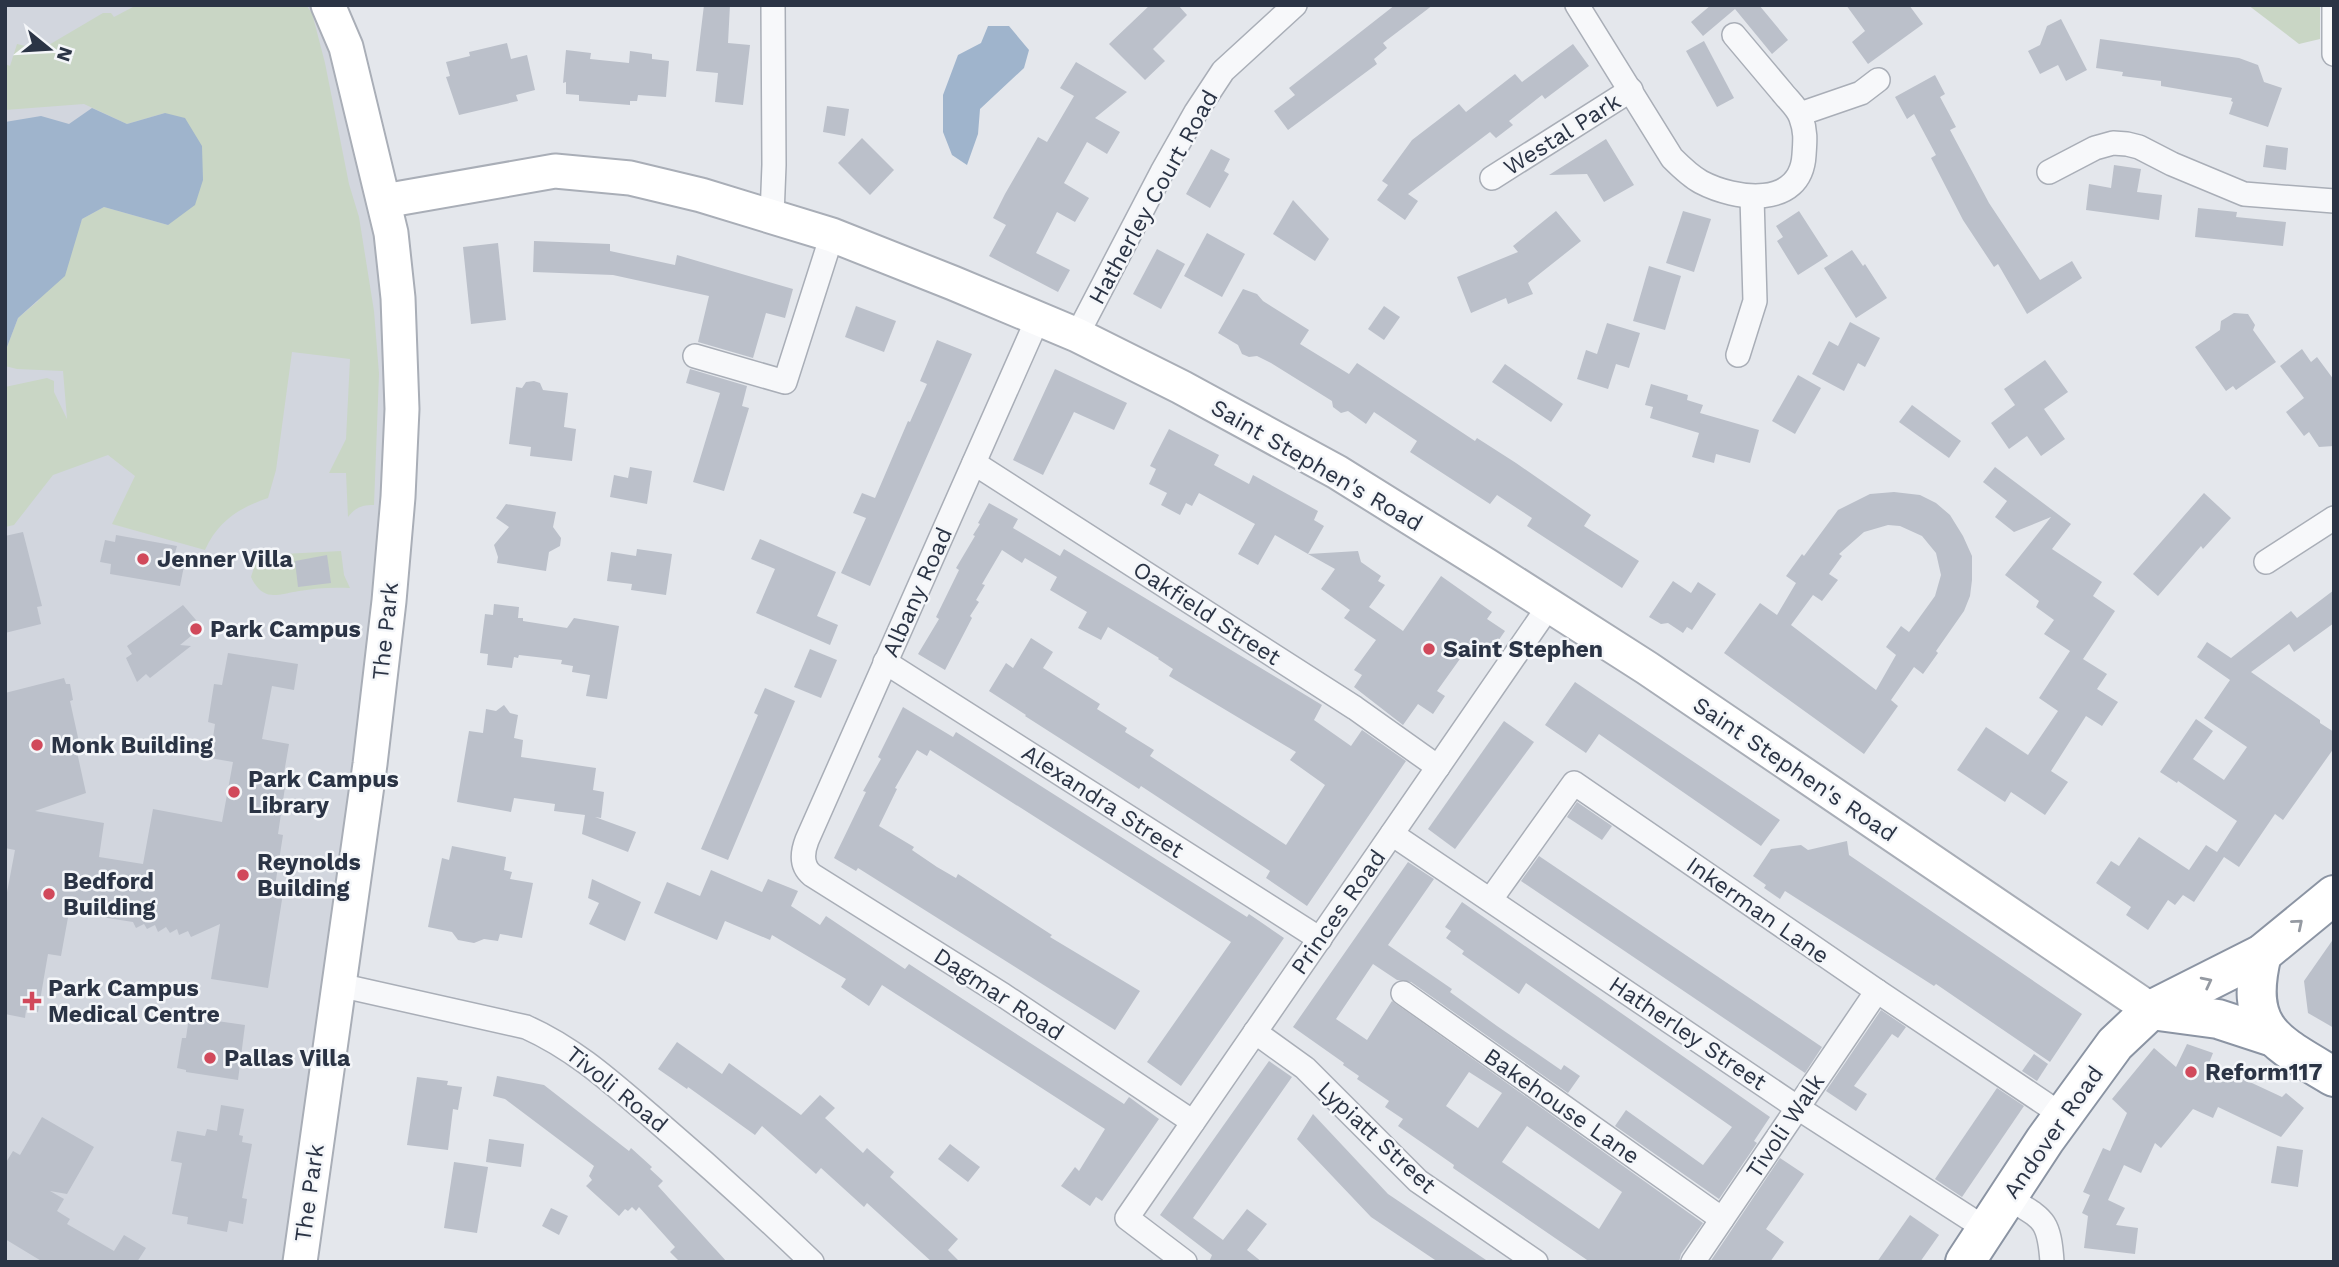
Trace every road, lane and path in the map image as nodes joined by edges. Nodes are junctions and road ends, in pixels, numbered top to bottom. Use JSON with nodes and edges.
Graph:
{"nodes":[{"id":1,"x":328,"y":5,"type":"edge"},
{"id":2,"x":773,"y":5,"type":"edge"},
{"id":3,"x":1295,"y":5,"type":"edge"},
{"id":4,"x":1577,"y":5,"type":"edge"},
{"id":5,"x":2334,"y":5,"type":"edge"},
{"id":6,"x":1734,"y":34,"type":"dead end"},
{"id":7,"x":2334,"y":54,"type":"edge"},
{"id":8,"x":1878,"y":80,"type":"dead end"},
{"id":9,"x":1631,"y":90,"type":"junction"},
{"id":10,"x":1800,"y":114,"type":"junction"},
{"id":11,"x":2049,"y":172,"type":"dead end"},
{"id":12,"x":1493,"y":178,"type":"dead end"},
{"id":13,"x":1752,"y":197,"type":"junction"},
{"id":14,"x":384,"y":201,"type":"junction"},
{"id":15,"x":2334,"y":201,"type":"edge"},
{"id":16,"x":772,"y":216,"type":"junction"},
{"id":17,"x":832,"y":235,"type":"junction"},
{"id":18,"x":1038,"y":318,"type":"junction"},
{"id":19,"x":1077,"y":335,"type":"junction"},
{"id":20,"x":1738,"y":355,"type":"dead end"},
{"id":21,"x":695,"y":356,"type":"dead end"},
{"id":22,"x":974,"y":463,"type":"junction"},
{"id":23,"x":2334,"y":518,"type":"edge"},
{"id":24,"x":2266,"y":562,"type":"dead end"},
{"id":25,"x":1549,"y":606,"type":"junction"},
{"id":26,"x":885,"y":662,"type":"junction"},
{"id":27,"x":1438,"y":767,"type":"junction"},
{"id":28,"x":1392,"y":834,"type":"junction"},
{"id":29,"x":804,"y":867,"type":"joint"},
{"id":30,"x":2334,"y":895,"type":"edge"},
{"id":31,"x":1491,"y":900,"type":"junction"},
{"id":32,"x":1320,"y":939,"type":"junction"},
{"id":33,"x":2262,"y":954,"type":"junction"},
{"id":34,"x":338,"y":985,"type":"junction"},
{"id":35,"x":1877,"y":991,"type":"junction"},
{"id":36,"x":1403,"y":993,"type":"dead end"},
{"id":37,"x":2151,"y":1010,"type":"junction"},
{"id":38,"x":1255,"y":1032,"type":"junction"},
{"id":39,"x":2270,"y":1036,"type":"junction"},
{"id":40,"x":2334,"y":1077,"type":"edge"},
{"id":41,"x":1798,"y":1108,"type":"junction"},
{"id":42,"x":2063,"y":1115,"type":"junction"},
{"id":43,"x":1193,"y":1122,"type":"junction"},
{"id":44,"x":2007,"y":1197,"type":"junction"},
{"id":45,"x":1722,"y":1219,"type":"junction"},
{"id":46,"x":1986,"y":1229,"type":"junction"},
{"id":47,"x":300,"y":1262,"type":"edge"},
{"id":48,"x":812,"y":1262,"type":"edge"},
{"id":49,"x":1185,"y":1262,"type":"edge"},
{"id":50,"x":1536,"y":1262,"type":"edge"},
{"id":51,"x":1693,"y":1262,"type":"edge"},
{"id":52,"x":1965,"y":1262,"type":"edge"},
{"id":53,"x":2052,"y":1262,"type":"edge"}],
"edges":[{"from":1,"to":14,"type":"street","name":"The Park"},
{"from":2,"to":16,"type":"street"},
{"from":3,"to":19,"type":"street","name":"Hatherley Court Road"},
{"from":4,"to":9,"type":"street","name":"Westal Park"},
{"from":5,"to":7,"type":"street"},
{"from":6,"to":10,"type":"street"},
{"from":8,"to":10,"type":"street"},
{"from":9,"to":12,"type":"street","name":"Westal Park"},
{"from":9,"to":13,"type":"street","name":"Westal Park"},
{"from":10,"to":13,"type":"street","name":"Westal Park"},
{"from":11,"to":15,"type":"street"},
{"from":13,"to":20,"type":"street"},
{"from":14,"to":16,"type":"street","name":"Saint Stephen's Road"},
{"from":14,"to":34,"type":"street","name":"The Park"},
{"from":16,"to":17,"type":"street","name":"Saint Stephen's Road"},
{"from":17,"to":18,"type":"street","name":"Saint Stephen's Road"},
{"from":17,"to":21,"type":"street"},
{"from":18,"to":19,"type":"street","name":"Saint Stephen's Road"},
{"from":18,"to":22,"type":"street","name":"Albany Road"},
{"from":19,"to":25,"type":"street","name":"Saint Stephen's Road"},
{"from":22,"to":26,"type":"street","name":"Albany Road"},
{"from":22,"to":27,"type":"street","name":"Oakfield Street"},
{"from":23,"to":24,"type":"street"},
{"from":25,"to":27,"type":"street","name":"Princes Road"},
{"from":25,"to":37,"type":"street","name":"Saint Stephen's Road"},
{"from":26,"to":29,"type":"street","name":"Albany Road"},
{"from":26,"to":32,"type":"street","name":"Alexandra Street"},
{"from":27,"to":28,"type":"street","name":"Princes Road"},
{"from":28,"to":31,"type":"street","name":"Hatherley Street"},
{"from":28,"to":32,"type":"street","name":"Princes Road"},
{"from":29,"to":43,"type":"street","name":"Dagmar Road"},
{"from":33,"to":30,"type":"highway","name":"Andover Road","one_way":true},
{"from":31,"to":35,"type":"street","name":"Inkerman Lane"},
{"from":31,"to":41,"type":"street","name":"Hatherley Street"},
{"from":32,"to":38,"type":"street","name":"Princes Road"},
{"from":37,"to":33,"type":"highway","name":"Andover Road","one_way":true},
{"from":33,"to":39,"type":"highway"},
{"from":34,"to":47,"type":"street","name":"The Park"},
{"from":34,"to":48,"type":"street","name":"Tivoli Road"},
{"from":35,"to":41,"type":"street","name":"Tivoli Walk"},
{"from":35,"to":42,"type":"street","name":"Inkerman Lane"},
{"from":36,"to":45,"type":"street","name":"Bakehouse Lane"},
{"from":37,"to":39,"type":"highway"},
{"from":37,"to":42,"type":"highway","name":"Andover Road"},
{"from":38,"to":43,"type":"street","name":"Princes Road"},
{"from":38,"to":50,"type":"street","name":"Lypiatt Street"},
{"from":39,"to":40,"type":"highway"},
{"from":41,"to":45,"type":"street","name":"Tivoli Walk"},
{"from":41,"to":46,"type":"street","name":"Hatherley Street"},
{"from":42,"to":44,"type":"highway","name":"Andover Road"},
{"from":43,"to":49,"type":"street","name":"Princes Road"},
{"from":44,"to":46,"type":"highway","name":"Andover Road"},
{"from":44,"to":53,"type":"street"},
{"from":45,"to":51,"type":"street","name":"Tivoli Walk"},
{"from":46,"to":52,"type":"highway","name":"Andover Road"}]}
